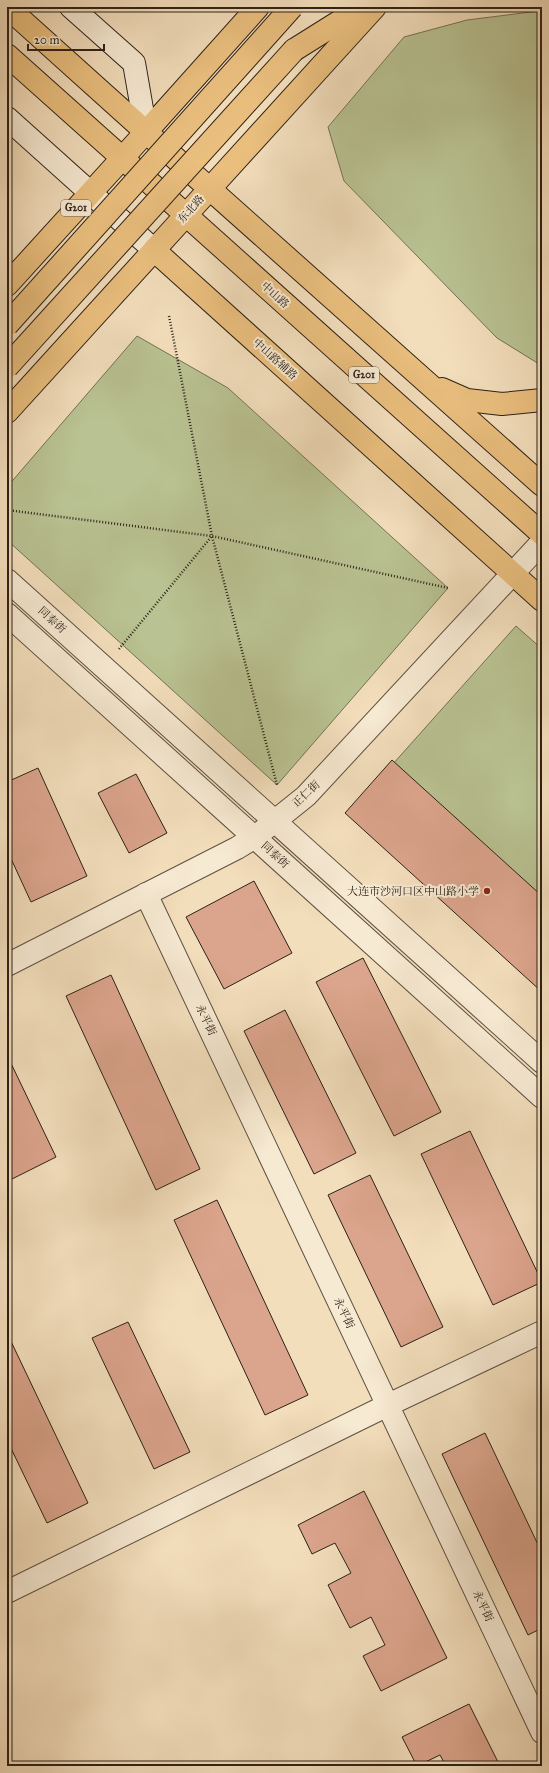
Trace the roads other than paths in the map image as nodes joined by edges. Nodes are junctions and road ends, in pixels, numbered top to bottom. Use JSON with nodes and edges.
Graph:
{"nodes":[{"id":1,"x":7,"y":7,"type":"edge"},
{"id":2,"x":71,"y":7,"type":"edge"},
{"id":3,"x":258,"y":7,"type":"edge"},
{"id":4,"x":292,"y":7,"type":"edge"},
{"id":5,"x":333,"y":7,"type":"edge"},
{"id":6,"x":369,"y":7,"type":"edge"},
{"id":7,"x":375,"y":7,"type":"edge"},
{"id":8,"x":294,"y":50,"type":"junction"},
{"id":9,"x":7,"y":55,"type":"edge"},
{"id":10,"x":7,"y":118,"type":"edge"},
{"id":11,"x":146,"y":132,"type":"junction"},
{"id":12,"x":122,"y":158,"type":"junction"},
{"id":13,"x":210,"y":189,"type":"junction"},
{"id":14,"x":90,"y":193,"type":"junction"},
{"id":15,"x":186,"y":215,"type":"junction"},
{"id":16,"x":154,"y":250,"type":"junction"},
{"id":17,"x":7,"y":285,"type":"edge"},
{"id":18,"x":7,"y":325,"type":"edge"},
{"id":19,"x":7,"y":367,"type":"edge"},
{"id":20,"x":428,"y":384,"type":"junction"},
{"id":21,"x":542,"y":400,"type":"edge"},
{"id":22,"x":7,"y":412,"type":"edge"},
{"id":23,"x":542,"y":485,"type":"edge"},
{"id":24,"x":542,"y":534,"type":"edge"},
{"id":25,"x":542,"y":542,"type":"edge"},
{"id":26,"x":513,"y":574,"type":"junction"},
{"id":27,"x":7,"y":580,"type":"edge"},
{"id":28,"x":542,"y":600,"type":"edge"},
{"id":29,"x":7,"y":614,"type":"edge"},
{"id":30,"x":275,"y":821,"type":"junction"},
{"id":31,"x":255,"y":837,"type":"junction"},
{"id":32,"x":146,"y":894,"type":"junction"},
{"id":33,"x":7,"y":965,"type":"edge"},
{"id":34,"x":542,"y":1062,"type":"edge"},
{"id":35,"x":542,"y":1097,"type":"edge"},
{"id":36,"x":542,"y":1332,"type":"edge"},
{"id":37,"x":388,"y":1405,"type":"junction"},
{"id":38,"x":7,"y":1592,"type":"edge"},
{"id":39,"x":542,"y":1732,"type":"edge"}],
"edges":[{"from":1,"to":11,"type":"main road"},
{"from":2,"to":11,"type":"street"},
{"from":3,"to":11,"type":"main road"},
{"from":4,"to":18,"type":"main road","bridge":true},
{"from":5,"to":8,"type":"main road"},
{"from":6,"to":8,"type":"main road"},
{"from":7,"to":13,"type":"main road","name":"东北路"},
{"from":8,"to":19,"type":"main road","bridge":true},
{"from":9,"to":12,"type":"main road","name":"中山路"},
{"from":10,"to":14,"type":"street","name":"中山路辅路"},
{"from":11,"to":12,"type":"main road","number":"G201"},
{"from":11,"to":13,"type":"main road"},
{"from":12,"to":14,"type":"main road","number":"G201"},
{"from":12,"to":15,"type":"main road","name":"中山路"},
{"from":13,"to":15,"type":"main road","name":"东北路"},
{"from":13,"to":20,"type":"main road"},
{"from":14,"to":16,"type":"street","name":"中山路辅路"},
{"from":14,"to":17,"type":"main road","number":"G201"},
{"from":15,"to":16,"type":"main road","name":"东北路"},
{"from":15,"to":24,"type":"main road","name":"中山路","number":"G201"},
{"from":16,"to":22,"type":"main road","name":"东北路"},
{"from":16,"to":26,"type":"main road","name":"中山路辅路"},
{"from":20,"to":21,"type":"main road"},
{"from":20,"to":23,"type":"main road"},
{"from":25,"to":26,"type":"street","name":"正仁街"},
{"from":26,"to":28,"type":"main road","name":"中山路辅路"},
{"from":26,"to":30,"type":"street","name":"正仁街"},
{"from":27,"to":30,"type":"street","name":"同泰街"},
{"from":29,"to":31,"type":"street","name":"同泰街"},
{"from":30,"to":31,"type":"street","name":"正仁街"},
{"from":30,"to":34,"type":"street","name":"同泰街"},
{"from":31,"to":32,"type":"street","name":"正仁街"},
{"from":31,"to":35,"type":"street","name":"同泰街"},
{"from":32,"to":33,"type":"street","name":"正仁街"},
{"from":32,"to":37,"type":"street","name":"永平街"},
{"from":36,"to":37,"type":"street"},
{"from":37,"to":38,"type":"street"},
{"from":37,"to":39,"type":"street","name":"永平街"}]}
